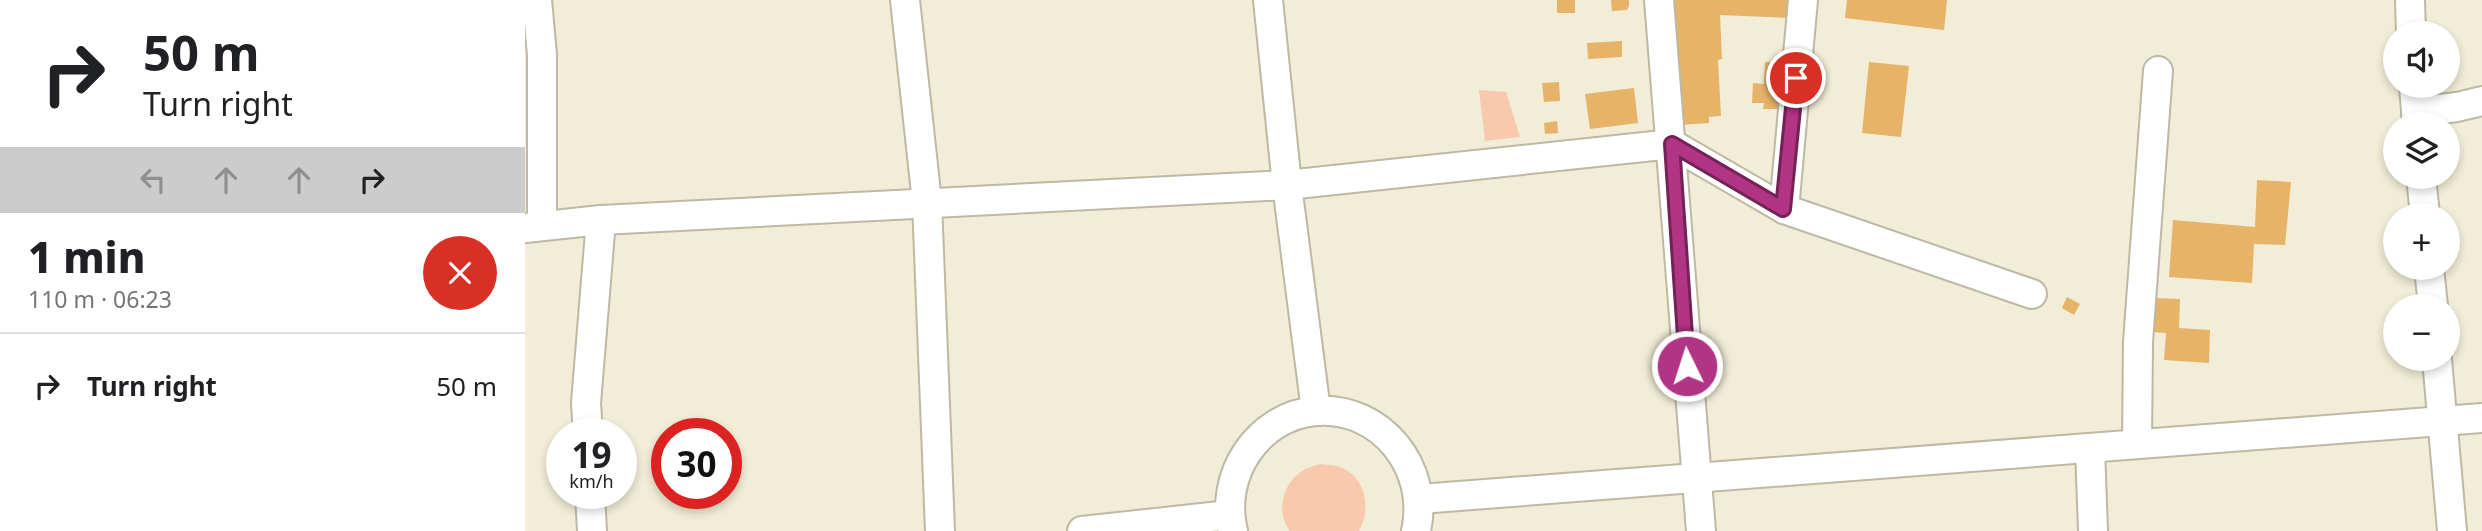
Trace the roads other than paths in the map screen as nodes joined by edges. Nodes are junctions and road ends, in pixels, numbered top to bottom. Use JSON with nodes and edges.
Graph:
{"nodes":[{"id":1,"x":537,"y":0,"type":"edge"},
{"id":2,"x":905,"y":0,"type":"edge"},
{"id":3,"x":1268,"y":0,"type":"edge"},
{"id":4,"x":1659,"y":0,"type":"edge"},
{"id":5,"x":1803,"y":0,"type":"edge"},
{"id":6,"x":2410,"y":0,"type":"edge"},
{"id":7,"x":2411,"y":21,"type":"edge"},
{"id":8,"x":2158,"y":71,"type":"dead end"},
{"id":9,"x":2482,"y":101,"type":"edge"},
{"id":10,"x":2415,"y":107,"type":"edge"},
{"id":11,"x":1672,"y":144,"type":"junction"},
{"id":12,"x":1287,"y":185,"type":"junction"},
{"id":13,"x":927,"y":202,"type":"junction"},
{"id":14,"x":1783,"y":209,"type":"junction"},
{"id":15,"x":601,"y":220,"type":"junction"},
{"id":16,"x":533,"y":226,"type":"edge"},
{"id":17,"x":2032,"y":295,"type":"dead end"},
{"id":18,"x":2438,"y":371,"type":"edge"},
{"id":19,"x":1316,"y":411,"type":"junction"},
{"id":20,"x":587,"y":418,"type":"edge"},
{"id":21,"x":2482,"y":418,"type":"edge"},
{"id":22,"x":2443,"y":422,"type":"junction"},
{"id":23,"x":2137,"y":444,"type":"junction"},
{"id":24,"x":2090,"y":448,"type":"junction"},
{"id":25,"x":1695,"y":477,"type":"junction"},
{"id":26,"x":1420,"y":499,"type":"junction"},
{"id":27,"x":591,"y":509,"type":"edge"},
{"id":28,"x":1231,"y":523,"type":"edge"},
{"id":29,"x":592,"y":531,"type":"edge"},
{"id":30,"x":940,"y":531,"type":"edge"},
{"id":31,"x":1082,"y":531,"type":"edge"},
{"id":32,"x":1416,"y":531,"type":"edge"},
{"id":33,"x":1701,"y":531,"type":"edge"},
{"id":34,"x":2093,"y":531,"type":"edge"},
{"id":35,"x":2452,"y":531,"type":"edge"}],
"edges":[{"from":1,"to":16,"type":"street"},
{"from":2,"to":13,"type":"street"},
{"from":3,"to":12,"type":"street"},
{"from":4,"to":11,"type":"street"},
{"from":5,"to":14,"type":"street"},
{"from":6,"to":7,"type":"street"},
{"from":8,"to":23,"type":"street"},
{"from":9,"to":10,"type":"street"},
{"from":11,"to":12,"type":"street"},
{"from":11,"to":14,"type":"street"},
{"from":11,"to":25,"type":"street"},
{"from":12,"to":13,"type":"street"},
{"from":12,"to":19,"type":"street"},
{"from":13,"to":15,"type":"street"},
{"from":13,"to":30,"type":"street"},
{"from":14,"to":17,"type":"street"},
{"from":15,"to":16,"type":"street"},
{"from":15,"to":20,"type":"street"},
{"from":18,"to":22,"type":"street"},
{"from":19,"to":26,"type":"street"},
{"from":19,"to":28,"type":"street"},
{"from":21,"to":22,"type":"street"},
{"from":22,"to":23,"type":"street"},
{"from":22,"to":35,"type":"street"},
{"from":23,"to":24,"type":"street"},
{"from":24,"to":25,"type":"street"},
{"from":24,"to":34,"type":"street"},
{"from":25,"to":26,"type":"street"},
{"from":25,"to":33,"type":"street"},
{"from":26,"to":32,"type":"street"},
{"from":27,"to":29,"type":"street"},
{"from":28,"to":31,"type":"street"}]}
